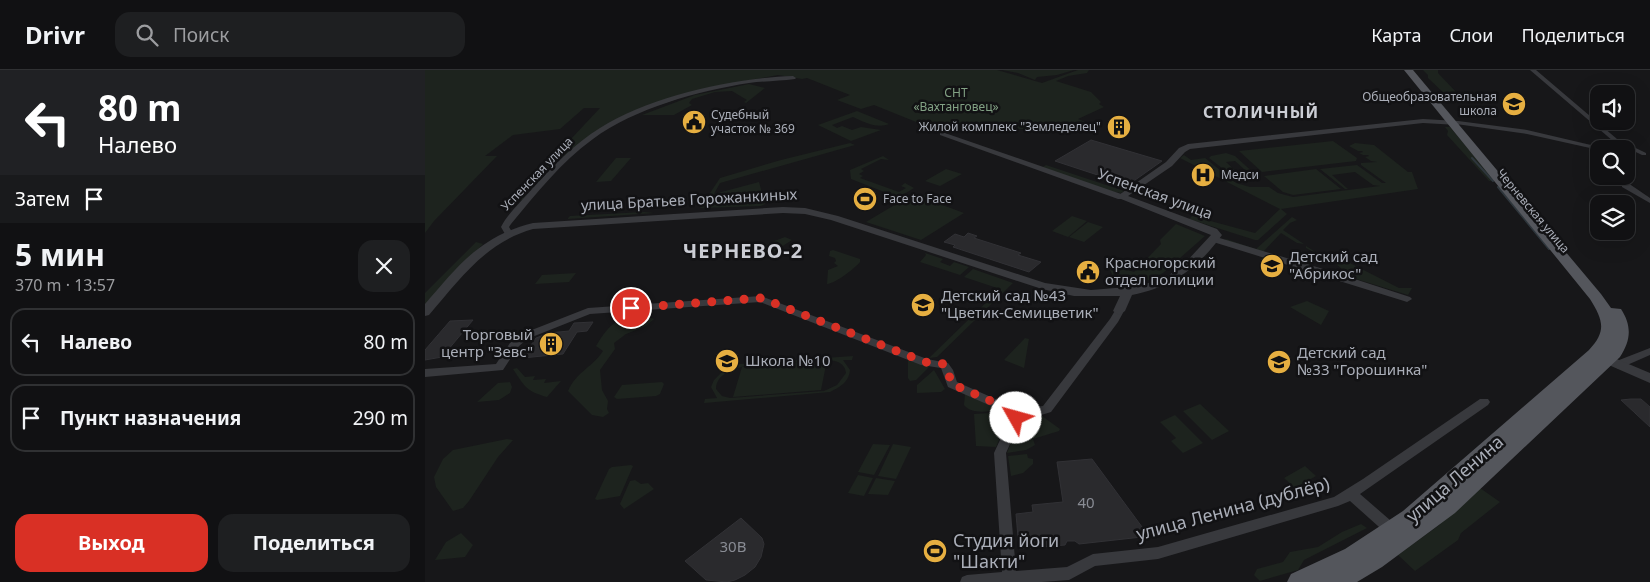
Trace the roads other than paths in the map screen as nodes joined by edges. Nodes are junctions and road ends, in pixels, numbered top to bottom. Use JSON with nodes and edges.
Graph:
{"nodes":[{"id":1,"x":1407,"y":70,"type":"edge"},
{"id":2,"x":1413,"y":70,"type":"edge"},
{"id":3,"x":1533,"y":70,"type":"edge"},
{"id":4,"x":793,"y":78,"type":"dead end"},
{"id":5,"x":1454,"y":122,"type":"junction"},
{"id":6,"x":942,"y":134,"type":"dead end"},
{"id":7,"x":1590,"y":146,"type":"edge"},
{"id":8,"x":1646,"y":156,"type":"edge"},
{"id":9,"x":1625,"y":185,"type":"dead end"},
{"id":10,"x":1121,"y":197,"type":"junction"},
{"id":11,"x":1650,"y":201,"type":"edge"},
{"id":12,"x":508,"y":232,"type":"junction"},
{"id":13,"x":1213,"y":239,"type":"junction"},
{"id":14,"x":1126,"y":292,"type":"junction"},
{"id":15,"x":1407,"y":299,"type":"dead end"},
{"id":16,"x":1119,"y":311,"type":"joint"},
{"id":17,"x":425,"y":312,"type":"edge"},
{"id":18,"x":1650,"y":351,"type":"edge"},
{"id":19,"x":1607,"y":360,"type":"junction"},
{"id":20,"x":425,"y":373,"type":"edge"},
{"id":21,"x":1650,"y":378,"type":"edge"},
{"id":22,"x":1484,"y":402,"type":"dead end"},
{"id":23,"x":1016,"y":413,"type":"junction"},
{"id":24,"x":1351,"y":494,"type":"junction"},
{"id":25,"x":1393,"y":531,"type":"junction"},
{"id":26,"x":1010,"y":580,"type":"edge"},
{"id":27,"x":967,"y":582,"type":"edge"},
{"id":28,"x":1299,"y":582,"type":"edge"},
{"id":29,"x":1335,"y":582,"type":"edge"}],
"edges":[{"from":1,"to":5,"type":"main road","name":"Черневская улица"},
{"from":2,"to":5,"type":"main road","name":"Черневская улица"},
{"from":3,"to":8,"type":"street"},
{"from":4,"to":12,"type":"street","name":"Успенская улица"},
{"from":5,"to":7,"type":"street"},
{"from":5,"to":10,"type":"street"},
{"from":5,"to":19,"type":"main road","name":"Черневская улица"},
{"from":6,"to":10,"type":"street","name":"Успенская улица"},
{"from":9,"to":11,"type":"street"},
{"from":10,"to":13,"type":"street","name":"Успенская улица"},
{"from":12,"to":14,"type":"street","name":"улица Братьев Горожанкиных"},
{"from":12,"to":17,"type":"street","name":"улица Братьев Горожанкиных"},
{"from":13,"to":14,"type":"street","name":"улица Братьев Горожанкиных"},
{"from":13,"to":15,"type":"street","name":"Успенская улица"},
{"from":14,"to":16,"type":"street"},
{"from":16,"to":23,"type":"street"},
{"from":18,"to":19,"type":"street"},
{"from":19,"to":21,"type":"street"},
{"from":19,"to":25,"type":"main road","name":"улица Ленина"},
{"from":19,"to":29,"type":"main road","name":"улица Ленина"},
{"from":20,"to":23,"type":"street"},
{"from":22,"to":24,"type":"street","name":"улица Ленина (дублёр)"},
{"from":23,"to":26,"type":"street"},
{"from":24,"to":25,"type":"street"},
{"from":24,"to":26,"type":"street","name":"улица Ленина (дублёр)"},
{"from":25,"to":28,"type":"main road","name":"улица Ленина"},
{"from":26,"to":27,"type":"street","name":"улица Ленина (дублёр)"}]}
